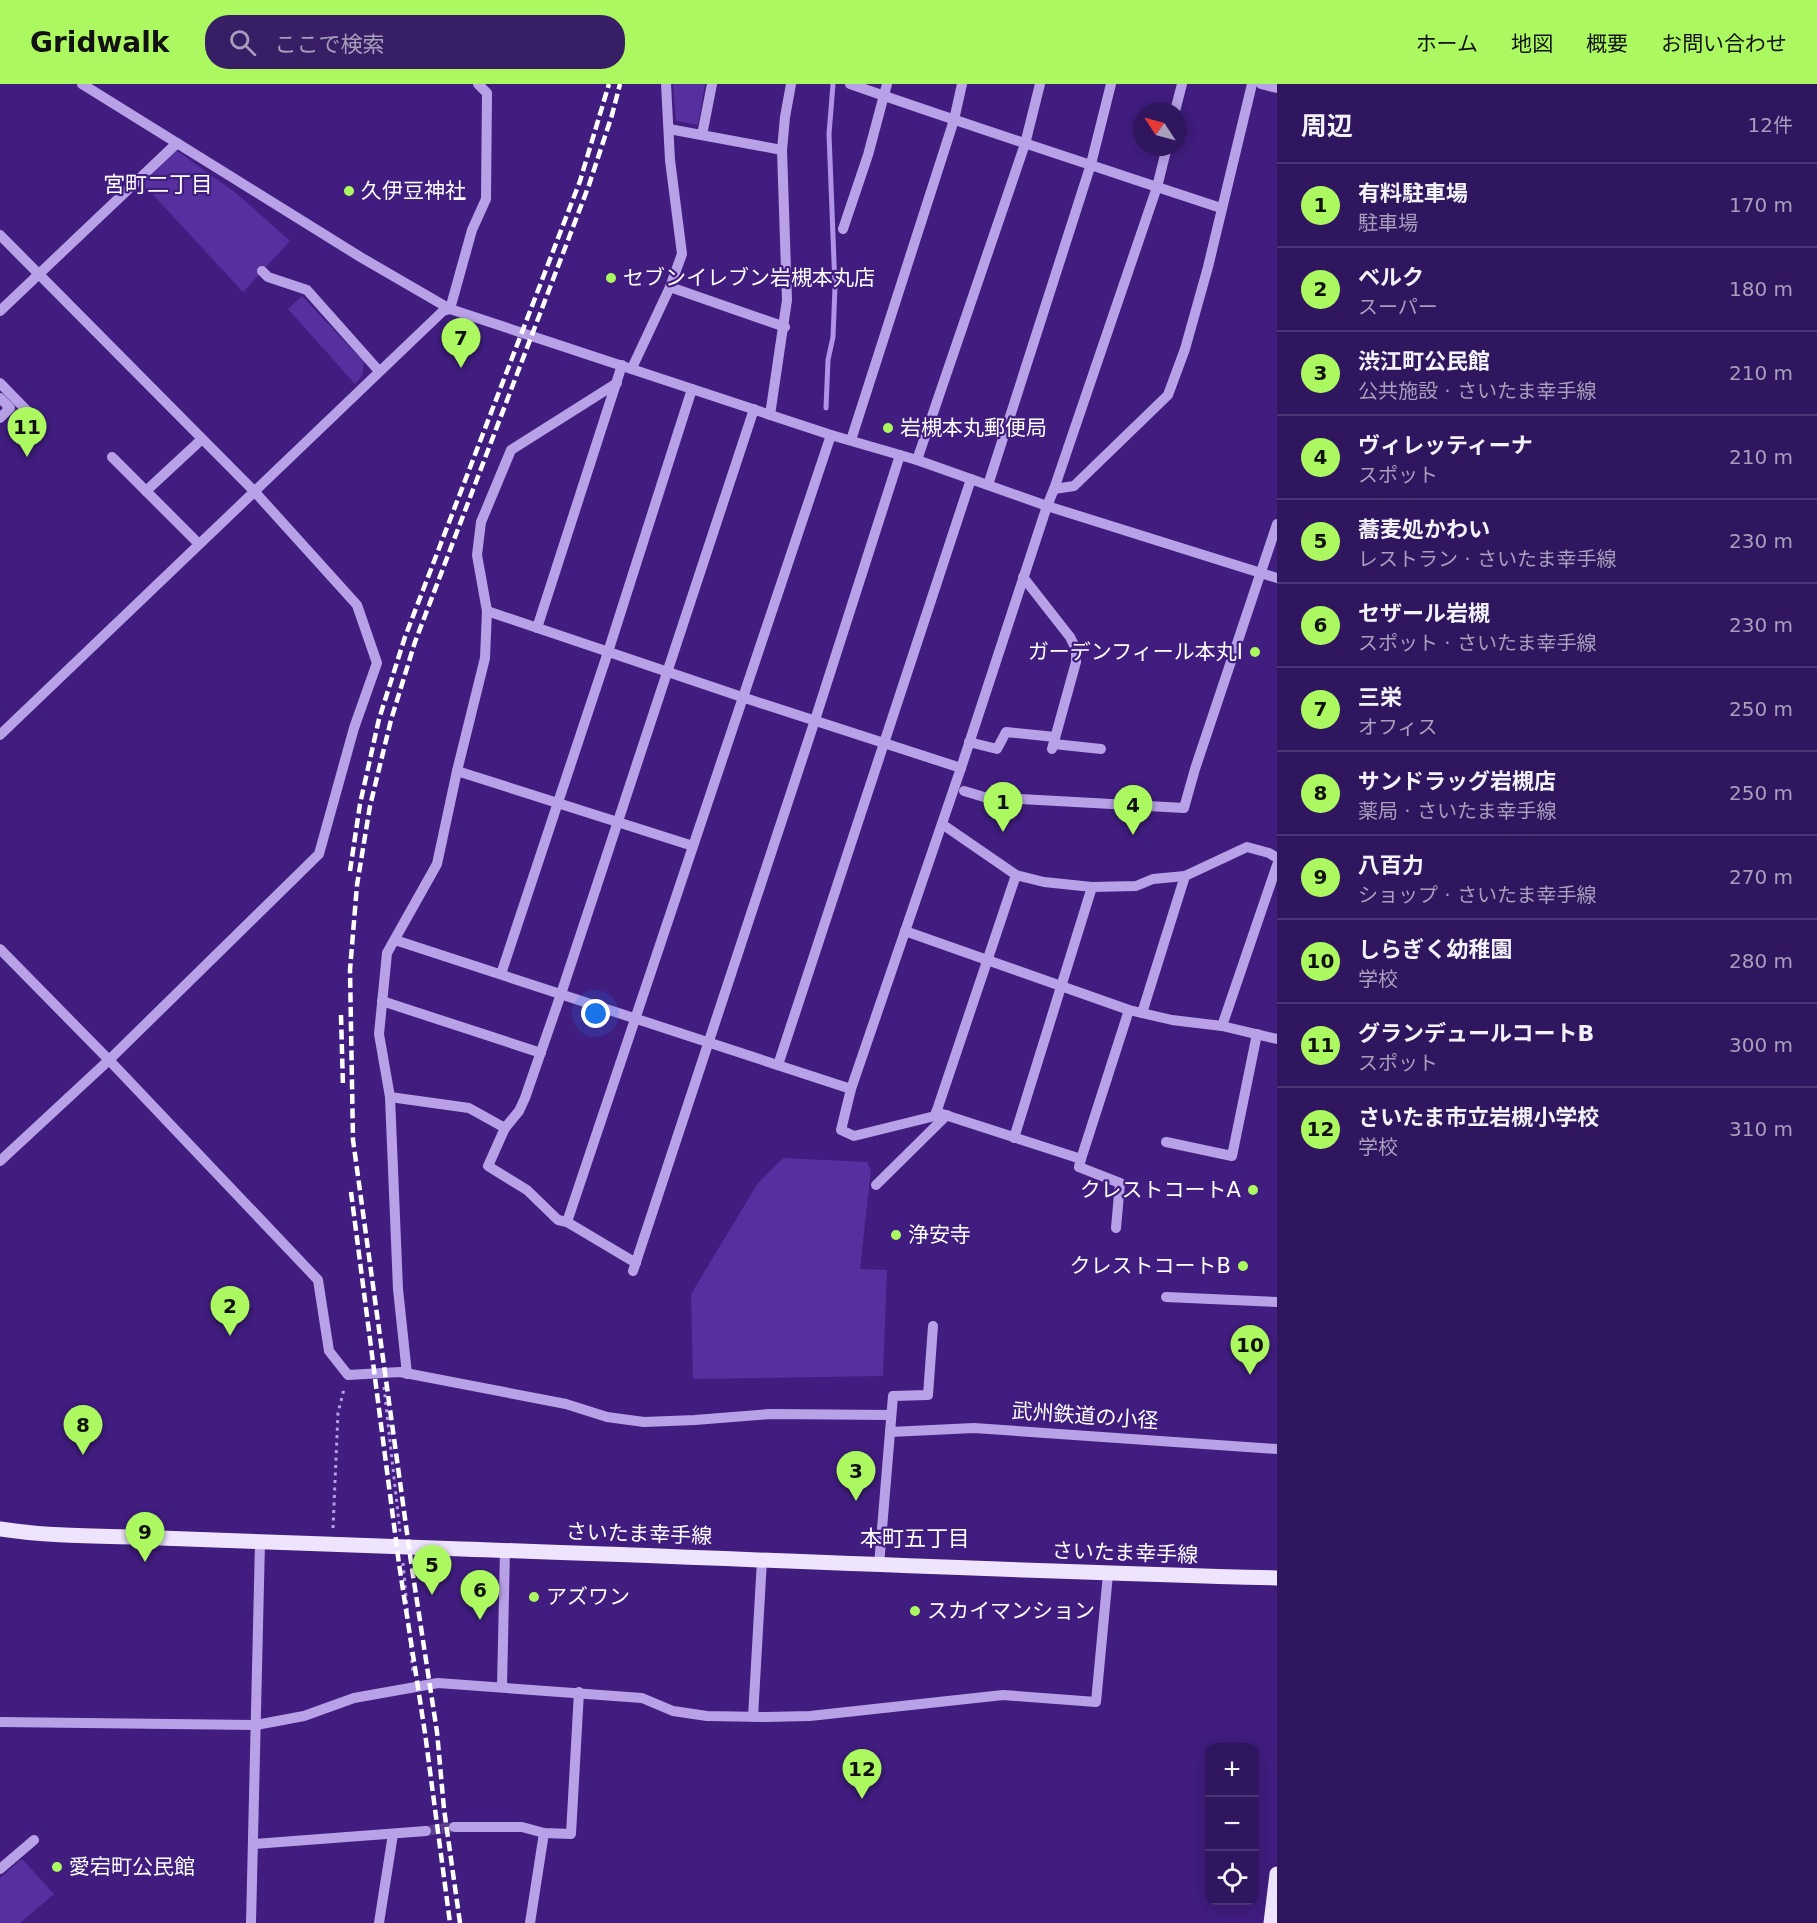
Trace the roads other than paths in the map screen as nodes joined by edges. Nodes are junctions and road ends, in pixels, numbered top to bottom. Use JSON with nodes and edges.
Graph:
{"nodes":[{"id":1,"x":82,"y":84,"type":"edge"},
{"id":2,"x":478,"y":84,"type":"edge"},
{"id":3,"x":666,"y":84,"type":"edge"},
{"id":4,"x":712,"y":84,"type":"edge"},
{"id":5,"x":791,"y":84,"type":"edge"},
{"id":6,"x":850,"y":84,"type":"edge"},
{"id":7,"x":887,"y":84,"type":"edge"},
{"id":8,"x":962,"y":84,"type":"edge"},
{"id":9,"x":1040,"y":84,"type":"edge"},
{"id":10,"x":1111,"y":84,"type":"edge"},
{"id":11,"x":1182,"y":84,"type":"edge"},
{"id":12,"x":1252,"y":84,"type":"edge"},
{"id":13,"x":1261,"y":84,"type":"edge"},
{"id":14,"x":1277,"y":88,"type":"edge"},
{"id":15,"x":885,"y":96,"type":"junction"},
{"id":16,"x":1177,"y":102,"type":"edge"},
{"id":17,"x":954,"y":120,"type":"junction"},
{"id":18,"x":669,"y":129,"type":"junction"},
{"id":19,"x":702,"y":135,"type":"junction"},
{"id":20,"x":177,"y":143,"type":"junction"},
{"id":21,"x":1025,"y":144,"type":"junction"},
{"id":22,"x":782,"y":150,"type":"junction"},
{"id":23,"x":1165,"y":156,"type":"edge"},
{"id":24,"x":1091,"y":164,"type":"junction"},
{"id":25,"x":1157,"y":187,"type":"junction"},
{"id":26,"x":1221,"y":208,"type":"junction"},
{"id":27,"x":843,"y":229,"type":"dead end"},
{"id":28,"x":0,"y":235,"type":"edge"},
{"id":29,"x":262,"y":271,"type":"dead end"},
{"id":30,"x":38,"y":274,"type":"junction"},
{"id":31,"x":670,"y":287,"type":"junction"},
{"id":32,"x":450,"y":309,"type":"junction"},
{"id":33,"x":0,"y":311,"type":"edge"},
{"id":34,"x":785,"y":327,"type":"junction"},
{"id":35,"x":627,"y":367,"type":"junction"},
{"id":36,"x":379,"y":371,"type":"junction"},
{"id":37,"x":0,"y":383,"type":"edge"},
{"id":38,"x":617,"y":383,"type":"junction"},
{"id":39,"x":692,"y":389,"type":"junction"},
{"id":40,"x":0,"y":398,"type":"edge"},
{"id":41,"x":754,"y":409,"type":"junction"},
{"id":42,"x":770,"y":415,"type":"junction"},
{"id":43,"x":0,"y":418,"type":"edge"},
{"id":44,"x":36,"y":420,"type":"dead end"},
{"id":45,"x":831,"y":435,"type":"junction"},
{"id":46,"x":202,"y":439,"type":"junction"},
{"id":47,"x":851,"y":440,"type":"junction"},
{"id":48,"x":900,"y":454,"type":"junction"},
{"id":49,"x":112,"y":457,"type":"dead end"},
{"id":50,"x":917,"y":460,"type":"junction"},
{"id":51,"x":971,"y":479,"type":"junction"},
{"id":52,"x":988,"y":485,"type":"junction"},
{"id":53,"x":1054,"y":489,"type":"junction"},
{"id":54,"x":146,"y":491,"type":"junction"},
{"id":55,"x":254,"y":491,"type":"junction"},
{"id":56,"x":1047,"y":506,"type":"junction"},
{"id":57,"x":1277,"y":524,"type":"edge"},
{"id":58,"x":199,"y":544,"type":"junction"},
{"id":59,"x":1261,"y":573,"type":"junction"},
{"id":60,"x":1023,"y":577,"type":"junction"},
{"id":61,"x":1277,"y":578,"type":"edge"},
{"id":62,"x":488,"y":611,"type":"junction"},
{"id":63,"x":537,"y":628,"type":"junction"},
{"id":64,"x":608,"y":651,"type":"junction"},
{"id":65,"x":666,"y":671,"type":"junction"},
{"id":66,"x":742,"y":698,"type":"junction"},
{"id":67,"x":815,"y":720,"type":"junction"},
{"id":68,"x":0,"y":735,"type":"edge"},
{"id":69,"x":885,"y":742,"type":"junction"},
{"id":70,"x":969,"y":742,"type":"junction"},
{"id":71,"x":1053,"y":743,"type":"junction"},
{"id":72,"x":1101,"y":749,"type":"dead end"},
{"id":73,"x":961,"y":768,"type":"junction"},
{"id":74,"x":457,"y":771,"type":"junction"},
{"id":75,"x":964,"y":791,"type":"dead end"},
{"id":76,"x":557,"y":804,"type":"junction"},
{"id":77,"x":618,"y":823,"type":"junction"},
{"id":78,"x":942,"y":824,"type":"junction"},
{"id":79,"x":693,"y":846,"type":"junction"},
{"id":80,"x":1277,"y":858,"type":"edge"},
{"id":81,"x":1277,"y":865,"type":"edge"},
{"id":82,"x":1016,"y":875,"type":"junction"},
{"id":83,"x":1185,"y":876,"type":"junction"},
{"id":84,"x":1092,"y":887,"type":"junction"},
{"id":85,"x":905,"y":931,"type":"junction"},
{"id":86,"x":395,"y":940,"type":"junction"},
{"id":87,"x":0,"y":948,"type":"edge"},
{"id":88,"x":987,"y":960,"type":"junction"},
{"id":89,"x":501,"y":974,"type":"junction"},
{"id":90,"x":1063,"y":987,"type":"junction"},
{"id":91,"x":561,"y":994,"type":"junction"},
{"id":92,"x":382,"y":1001,"type":"junction"},
{"id":93,"x":1129,"y":1010,"type":"junction"},
{"id":94,"x":1142,"y":1013,"type":"junction"},
{"id":95,"x":636,"y":1018,"type":"junction"},
{"id":96,"x":1222,"y":1026,"type":"junction"},
{"id":97,"x":1257,"y":1034,"type":"junction"},
{"id":98,"x":1277,"y":1039,"type":"edge"},
{"id":99,"x":710,"y":1042,"type":"junction"},
{"id":100,"x":541,"y":1053,"type":"junction"},
{"id":101,"x":109,"y":1060,"type":"junction"},
{"id":102,"x":778,"y":1065,"type":"junction"},
{"id":103,"x":851,"y":1089,"type":"junction"},
{"id":104,"x":390,"y":1097,"type":"junction"},
{"id":105,"x":942,"y":1114,"type":"junction"},
{"id":106,"x":505,"y":1128,"type":"junction"},
{"id":107,"x":1014,"y":1138,"type":"junction"},
{"id":108,"x":1166,"y":1142,"type":"dead end"},
{"id":109,"x":1081,"y":1159,"type":"junction"},
{"id":110,"x":0,"y":1161,"type":"edge"},
{"id":111,"x":876,"y":1185,"type":"dead end"},
{"id":112,"x":567,"y":1222,"type":"junction"},
{"id":113,"x":1116,"y":1228,"type":"dead end"},
{"id":114,"x":1166,"y":1297,"type":"dead end"},
{"id":115,"x":1277,"y":1302,"type":"edge"},
{"id":116,"x":933,"y":1326,"type":"dead end"},
{"id":117,"x":407,"y":1374,"type":"junction"},
{"id":118,"x":891,"y":1415,"type":"junction"},
{"id":119,"x":890,"y":1432,"type":"junction"},
{"id":120,"x":1277,"y":1449,"type":"edge"},
{"id":121,"x":0,"y":1529,"type":"edge"},
{"id":122,"x":260,"y":1542,"type":"junction"},
{"id":123,"x":505,"y":1550,"type":"junction"},
{"id":124,"x":762,"y":1560,"type":"junction"},
{"id":125,"x":879,"y":1565,"type":"junction"},
{"id":126,"x":1108,"y":1574,"type":"junction"},
{"id":127,"x":1277,"y":1578,"type":"edge"},
{"id":128,"x":502,"y":1687,"type":"junction"},
{"id":129,"x":579,"y":1692,"type":"junction"},
{"id":130,"x":753,"y":1717,"type":"junction"},
{"id":131,"x":0,"y":1722,"type":"edge"},
{"id":132,"x":256,"y":1725,"type":"junction"},
{"id":133,"x":454,"y":1827,"type":"tunnel mouth"},
{"id":134,"x":426,"y":1831,"type":"tunnel mouth"},
{"id":135,"x":544,"y":1833,"type":"junction"},
{"id":136,"x":393,"y":1834,"type":"junction"},
{"id":137,"x":34,"y":1840,"type":"dead end"},
{"id":138,"x":253,"y":1844,"type":"junction"},
{"id":139,"x":0,"y":1869,"type":"edge"},
{"id":140,"x":1277,"y":1874,"type":"edge"},
{"id":141,"x":251,"y":1923,"type":"edge"},
{"id":142,"x":379,"y":1923,"type":"edge"},
{"id":143,"x":530,"y":1923,"type":"edge"},
{"id":144,"x":1271,"y":1923,"type":"edge"}],
"edges":[{"from":1,"to":20,"type":"street"},
{"from":2,"to":32,"type":"street"},
{"from":3,"to":18,"type":"street"},
{"from":4,"to":19,"type":"street"},
{"from":5,"to":22,"type":"street"},
{"from":6,"to":15,"type":"street"},
{"from":7,"to":15,"type":"street"},
{"from":8,"to":17,"type":"street"},
{"from":9,"to":21,"type":"street"},
{"from":10,"to":24,"type":"street"},
{"from":11,"to":16,"type":"street"},
{"from":12,"to":26,"type":"street"},
{"from":13,"to":14,"type":"street"},
{"from":15,"to":17,"type":"street"},
{"from":15,"to":27,"type":"street"},
{"from":17,"to":21,"type":"street"},
{"from":17,"to":47,"type":"street"},
{"from":18,"to":19,"type":"street"},
{"from":18,"to":31,"type":"street"},
{"from":19,"to":22,"type":"street"},
{"from":20,"to":30,"type":"street"},
{"from":20,"to":32,"type":"street"},
{"from":21,"to":24,"type":"street"},
{"from":21,"to":50,"type":"street"},
{"from":22,"to":34,"type":"street"},
{"from":23,"to":25,"type":"street"},
{"from":24,"to":25,"type":"street"},
{"from":24,"to":52,"type":"street"},
{"from":25,"to":26,"type":"street"},
{"from":25,"to":53,"type":"street"},
{"from":26,"to":53,"type":"street"},
{"from":28,"to":30,"type":"street"},
{"from":29,"to":36,"type":"street"},
{"from":30,"to":33,"type":"street"},
{"from":30,"to":46,"type":"street"},
{"from":31,"to":34,"type":"street"},
{"from":31,"to":35,"type":"street"},
{"from":32,"to":35,"type":"street"},
{"from":32,"to":36,"type":"street"},
{"from":34,"to":42,"type":"street"},
{"from":35,"to":38,"type":"street"},
{"from":35,"to":39,"type":"street"},
{"from":36,"to":55,"type":"street"},
{"from":37,"to":44,"type":"street"},
{"from":38,"to":62,"type":"street"},
{"from":38,"to":63,"type":"street"},
{"from":39,"to":41,"type":"street"},
{"from":39,"to":64,"type":"street"},
{"from":40,"to":43,"type":"street"},
{"from":41,"to":42,"type":"street"},
{"from":41,"to":65,"type":"street"},
{"from":42,"to":45,"type":"street"},
{"from":45,"to":47,"type":"street"},
{"from":45,"to":66,"type":"street"},
{"from":46,"to":54,"type":"street"},
{"from":46,"to":55,"type":"street"},
{"from":47,"to":48,"type":"street"},
{"from":48,"to":50,"type":"street"},
{"from":48,"to":67,"type":"street"},
{"from":49,"to":54,"type":"street"},
{"from":50,"to":51,"type":"street"},
{"from":51,"to":52,"type":"street"},
{"from":51,"to":69,"type":"street"},
{"from":52,"to":56,"type":"street"},
{"from":53,"to":56,"type":"street"},
{"from":54,"to":58,"type":"street"},
{"from":55,"to":58,"type":"street"},
{"from":55,"to":101,"type":"street"},
{"from":56,"to":59,"type":"street"},
{"from":56,"to":60,"type":"street"},
{"from":57,"to":59,"type":"street"},
{"from":58,"to":68,"type":"street"},
{"from":59,"to":61,"type":"street"},
{"from":59,"to":75,"type":"street"},
{"from":60,"to":70,"type":"street"},
{"from":60,"to":71,"type":"street"},
{"from":62,"to":63,"type":"street"},
{"from":62,"to":74,"type":"street"},
{"from":63,"to":64,"type":"street"},
{"from":64,"to":65,"type":"street"},
{"from":64,"to":76,"type":"street"},
{"from":65,"to":66,"type":"street"},
{"from":65,"to":77,"type":"street"},
{"from":66,"to":67,"type":"street"},
{"from":66,"to":79,"type":"street"},
{"from":67,"to":69,"type":"street"},
{"from":67,"to":99,"type":"street"},
{"from":69,"to":73,"type":"street"},
{"from":69,"to":102,"type":"street"},
{"from":70,"to":71,"type":"street"},
{"from":70,"to":73,"type":"street"},
{"from":71,"to":72,"type":"street"},
{"from":73,"to":78,"type":"street"},
{"from":74,"to":76,"type":"street"},
{"from":74,"to":86,"type":"street"},
{"from":76,"to":77,"type":"street"},
{"from":76,"to":89,"type":"street"},
{"from":77,"to":79,"type":"street"},
{"from":77,"to":91,"type":"street"},
{"from":78,"to":82,"type":"street"},
{"from":78,"to":85,"type":"street"},
{"from":79,"to":95,"type":"street"},
{"from":80,"to":83,"type":"street"},
{"from":81,"to":96,"type":"street"},
{"from":82,"to":84,"type":"street"},
{"from":82,"to":88,"type":"street"},
{"from":83,"to":84,"type":"street"},
{"from":83,"to":94,"type":"street"},
{"from":84,"to":90,"type":"street"},
{"from":85,"to":88,"type":"street"},
{"from":85,"to":103,"type":"street"},
{"from":86,"to":89,"type":"street"},
{"from":86,"to":92,"type":"street"},
{"from":87,"to":101,"type":"street"},
{"from":88,"to":90,"type":"street"},
{"from":88,"to":105,"type":"street"},
{"from":89,"to":91,"type":"street"},
{"from":90,"to":93,"type":"street"},
{"from":90,"to":107,"type":"street"},
{"from":91,"to":95,"type":"street"},
{"from":91,"to":100,"type":"street"},
{"from":92,"to":100,"type":"street"},
{"from":92,"to":104,"type":"street"},
{"from":93,"to":94,"type":"street"},
{"from":93,"to":109,"type":"street"},
{"from":94,"to":96,"type":"street"},
{"from":95,"to":99,"type":"street"},
{"from":95,"to":112,"type":"street"},
{"from":96,"to":97,"type":"street"},
{"from":97,"to":98,"type":"street"},
{"from":97,"to":108,"type":"street"},
{"from":99,"to":102,"type":"street"},
{"from":99,"to":112,"type":"street"},
{"from":100,"to":106,"type":"street"},
{"from":101,"to":110,"type":"street"},
{"from":101,"to":117,"type":"street"},
{"from":102,"to":103,"type":"street"},
{"from":103,"to":105,"type":"street"},
{"from":104,"to":106,"type":"street"},
{"from":104,"to":117,"type":"street"},
{"from":105,"to":107,"type":"street"},
{"from":105,"to":111,"type":"street"},
{"from":106,"to":112,"type":"street"},
{"from":107,"to":109,"type":"street"},
{"from":109,"to":113,"type":"street"},
{"from":114,"to":115,"type":"street"},
{"from":116,"to":118,"type":"street"},
{"from":117,"to":118,"type":"street"},
{"from":118,"to":119,"type":"street"},
{"from":119,"to":120,"type":"street","name":"武州鉄道の小径"},
{"from":119,"to":125,"type":"street"},
{"from":121,"to":122,"type":"main road","name":"さいたま幸手線"},
{"from":122,"to":123,"type":"main road","name":"さいたま幸手線"},
{"from":122,"to":132,"type":"street"},
{"from":123,"to":124,"type":"main road","name":"さいたま幸手線"},
{"from":123,"to":128,"type":"street"},
{"from":124,"to":125,"type":"main road","name":"さいたま幸手線"},
{"from":124,"to":130,"type":"street"},
{"from":125,"to":126,"type":"main road","name":"さいたま幸手線"},
{"from":126,"to":127,"type":"main road","name":"さいたま幸手線"},
{"from":126,"to":130,"type":"street"},
{"from":128,"to":129,"type":"street"},
{"from":128,"to":132,"type":"street"},
{"from":129,"to":130,"type":"street"},
{"from":129,"to":135,"type":"street"},
{"from":131,"to":132,"type":"street"},
{"from":132,"to":138,"type":"street"},
{"from":133,"to":135,"type":"street"},
{"from":134,"to":136,"type":"street"},
{"from":135,"to":143,"type":"street"},
{"from":136,"to":138,"type":"street"},
{"from":136,"to":142,"type":"street"},
{"from":137,"to":139,"type":"street"},
{"from":138,"to":141,"type":"street"},
{"from":140,"to":144,"type":"main road"}]}
